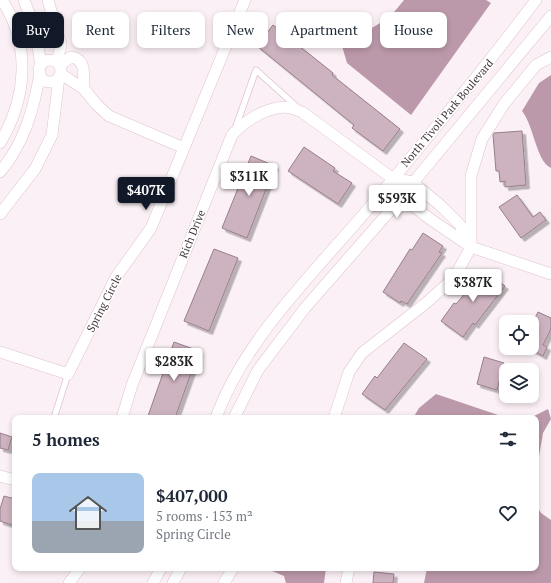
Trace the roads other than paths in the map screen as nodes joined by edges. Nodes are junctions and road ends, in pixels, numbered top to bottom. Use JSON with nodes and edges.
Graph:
{"nodes":[{"id":1,"x":2,"y":0,"type":"edge"},
{"id":2,"x":24,"y":0,"type":"edge"},
{"id":3,"x":48,"y":0,"type":"edge"},
{"id":4,"x":245,"y":0,"type":"edge"},
{"id":5,"x":536,"y":0,"type":"edge"},
{"id":6,"x":551,"y":16,"type":"edge"},
{"id":7,"x":551,"y":57,"type":"edge"},
{"id":8,"x":493,"y":58,"type":"junction"},
{"id":9,"x":507,"y":68,"type":"junction"},
{"id":10,"x":23,"y":69,"type":"junction"},
{"id":11,"x":40,"y":69,"type":"junction"},
{"id":12,"x":59,"y":70,"type":"junction"},
{"id":13,"x":84,"y":89,"type":"junction"},
{"id":14,"x":302,"y":112,"type":"junction"},
{"id":15,"x":446,"y":114,"type":"junction"},
{"id":16,"x":460,"y":125,"type":"junction"},
{"id":17,"x":232,"y":135,"type":"junction"},
{"id":18,"x":0,"y":143,"type":"edge"},
{"id":19,"x":184,"y":148,"type":"junction"},
{"id":20,"x":0,"y":172,"type":"edge"},
{"id":21,"x":392,"y":178,"type":"junction"},
{"id":22,"x":412,"y":182,"type":"junction"},
{"id":23,"x":401,"y":196,"type":"junction"},
{"id":24,"x":0,"y":214,"type":"edge"},
{"id":25,"x":471,"y":247,"type":"junction"},
{"id":26,"x":551,"y":274,"type":"edge"},
{"id":27,"x":283,"y":308,"type":"junction"},
{"id":28,"x":297,"y":319,"type":"junction"},
{"id":29,"x":0,"y":352,"type":"edge"},
{"id":30,"x":68,"y":374,"type":"junction"},
{"id":31,"x":55,"y":415,"type":"edge"},
{"id":32,"x":123,"y":415,"type":"edge"},
{"id":33,"x":217,"y":415,"type":"edge"},
{"id":34,"x":236,"y":415,"type":"edge"},
{"id":35,"x":335,"y":415,"type":"edge"},
{"id":36,"x":0,"y":476,"type":"edge"},
{"id":37,"x":12,"y":479,"type":"edge"},
{"id":38,"x":78,"y":571,"type":"edge"},
{"id":39,"x":160,"y":571,"type":"edge"},
{"id":40,"x":179,"y":571,"type":"edge"},
{"id":41,"x":231,"y":571,"type":"edge"},
{"id":42,"x":348,"y":571,"type":"edge"},
{"id":43,"x":68,"y":583,"type":"edge"},
{"id":44,"x":154,"y":583,"type":"edge"},
{"id":45,"x":173,"y":583,"type":"edge"},
{"id":46,"x":224,"y":583,"type":"edge"},
{"id":47,"x":346,"y":583,"type":"edge"}],
"edges":[{"from":1,"to":10,"type":"street"},
{"from":2,"to":11,"type":"street"},
{"from":3,"to":12,"type":"street"},
{"from":4,"to":19,"type":"street","name":"Spring Circle"},
{"from":5,"to":8,"type":"street","name":"North Tivoli Park Boulevard"},
{"from":6,"to":9,"type":"street","name":"North Tivoli Park Boulevard"},
{"from":7,"to":25,"type":"street"},
{"from":8,"to":9,"type":"street"},
{"from":8,"to":15,"type":"street","name":"North Tivoli Park Boulevard"},
{"from":9,"to":16,"type":"street","name":"North Tivoli Park Boulevard"},
{"from":10,"to":11,"type":"street"},
{"from":10,"to":18,"type":"street"},
{"from":11,"to":12,"type":"street"},
{"from":11,"to":12,"type":"street"},
{"from":11,"to":20,"type":"street"},
{"from":12,"to":13,"type":"street"},
{"from":12,"to":13,"type":"street"},
{"from":12,"to":24,"type":"street"},
{"from":13,"to":19,"type":"street"},
{"from":14,"to":17,"type":"street","name":"Rich Drive"},
{"from":14,"to":17,"type":"lane"},
{"from":14,"to":21,"type":"street","name":"Rich Drive"},
{"from":15,"to":16,"type":"street"},
{"from":15,"to":21,"type":"street","name":"North Tivoli Park Boulevard"},
{"from":16,"to":22,"type":"street","name":"North Tivoli Park Boulevard"},
{"from":17,"to":32,"type":"street","name":"Rich Drive"},
{"from":19,"to":30,"type":"street","name":"Spring Circle"},
{"from":21,"to":22,"type":"street"},
{"from":21,"to":23,"type":"street","name":"Rich Drive"},
{"from":21,"to":27,"type":"street","name":"North Tivoli Park Boulevard"},
{"from":22,"to":23,"type":"street","name":"North Tivoli Park Boulevard"},
{"from":22,"to":25,"type":"street"},
{"from":23,"to":25,"type":"street"},
{"from":23,"to":28,"type":"street","name":"North Tivoli Park Boulevard"},
{"from":25,"to":26,"type":"street"},
{"from":25,"to":35,"type":"street"},
{"from":27,"to":28,"type":"street"},
{"from":27,"to":33,"type":"street","name":"North Tivoli Park Boulevard"},
{"from":28,"to":34,"type":"street","name":"North Tivoli Park Boulevard"},
{"from":29,"to":30,"type":"street"},
{"from":30,"to":31,"type":"lane"},
{"from":36,"to":37,"type":"street"},
{"from":38,"to":43,"type":"street"},
{"from":39,"to":44,"type":"street"},
{"from":40,"to":45,"type":"street"},
{"from":41,"to":46,"type":"street"},
{"from":42,"to":47,"type":"street"}]}
